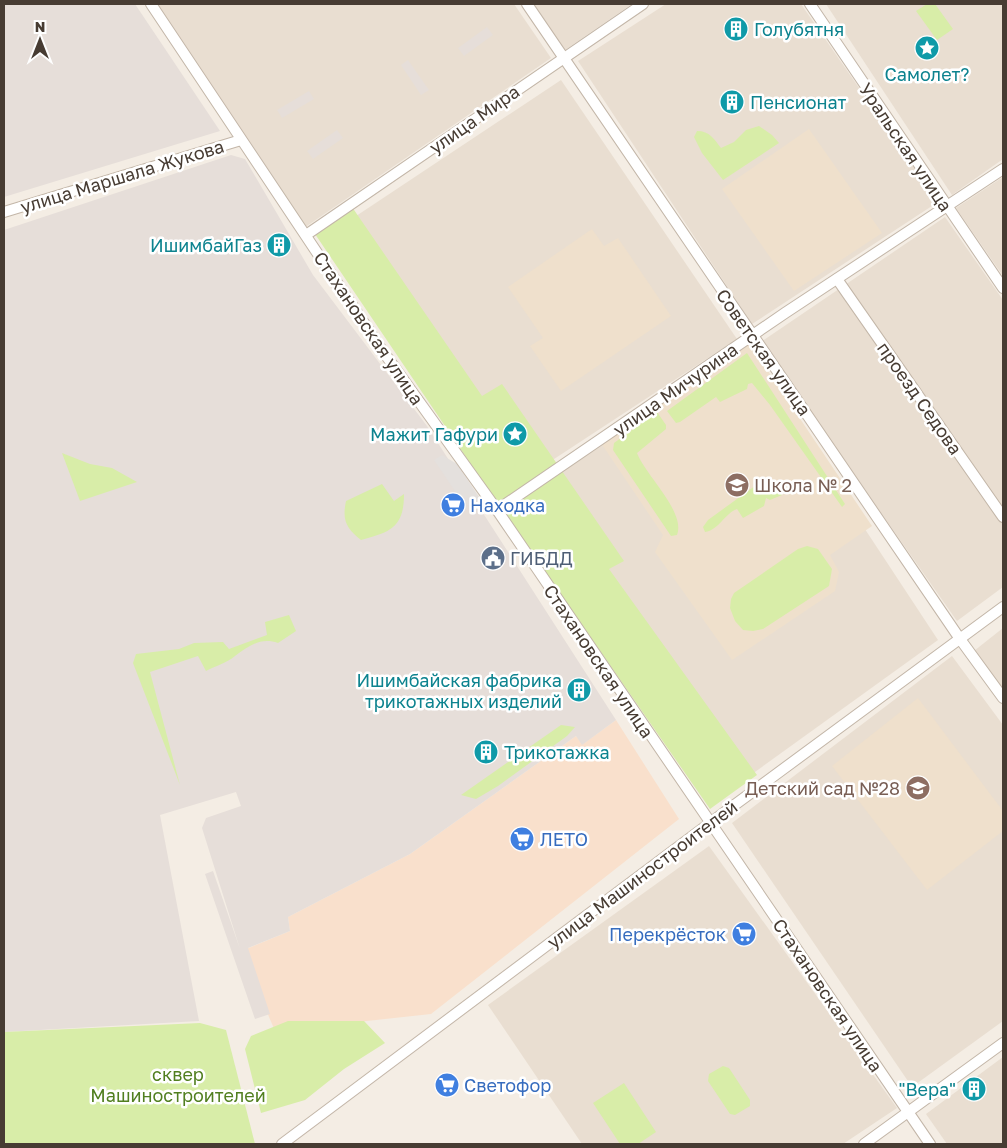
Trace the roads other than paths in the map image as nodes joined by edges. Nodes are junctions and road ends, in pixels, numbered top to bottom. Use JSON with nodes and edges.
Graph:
{"nodes":[{"id":1,"x":151,"y":4,"type":"edge"},
{"id":2,"x":526,"y":4,"type":"edge"},
{"id":3,"x":643,"y":4,"type":"edge"},
{"id":4,"x":810,"y":4,"type":"edge"},
{"id":5,"x":564,"y":58,"type":"junction"},
{"id":6,"x":241,"y":140,"type":"junction"},
{"id":7,"x":1003,"y":169,"type":"edge"},
{"id":8,"x":946,"y":207,"type":"junction"},
{"id":9,"x":4,"y":212,"type":"edge"},
{"id":10,"x":306,"y":235,"type":"junction"},
{"id":11,"x":837,"y":279,"type":"junction"},
{"id":12,"x":1003,"y":288,"type":"edge"},
{"id":13,"x":753,"y":335,"type":"junction"},
{"id":14,"x":497,"y":510,"type":"junction"},
{"id":15,"x":1003,"y":517,"type":"edge"},
{"id":16,"x":1003,"y":607,"type":"edge"},
{"id":17,"x":960,"y":639,"type":"junction"},
{"id":18,"x":1003,"y":698,"type":"edge"},
{"id":19,"x":710,"y":823,"type":"junction"},
{"id":20,"x":1003,"y":1042,"type":"edge"},
{"id":21,"x":908,"y":1113,"type":"junction"},
{"id":22,"x":282,"y":1144,"type":"edge"},
{"id":23,"x":864,"y":1144,"type":"edge"},
{"id":24,"x":930,"y":1144,"type":"edge"}],
"edges":[{"from":1,"to":6,"type":"street","name":"Стахановская улица"},
{"from":2,"to":5,"type":"street","name":"Советская улица"},
{"from":3,"to":5,"type":"street","name":"улица Мира"},
{"from":4,"to":8,"type":"street","name":"Уральская улица"},
{"from":5,"to":10,"type":"street","name":"улица Мира"},
{"from":5,"to":13,"type":"street","name":"Советская улица"},
{"from":6,"to":9,"type":"street","name":"улица Маршала Жукова"},
{"from":6,"to":10,"type":"street","name":"Стахановская улица"},
{"from":7,"to":8,"type":"street","name":"улица Мичурина"},
{"from":8,"to":11,"type":"street","name":"улица Мичурина"},
{"from":8,"to":12,"type":"street","name":"Уральская улица"},
{"from":10,"to":14,"type":"street","name":"Стахановская улица"},
{"from":11,"to":13,"type":"street","name":"улица Мичурина"},
{"from":11,"to":15,"type":"street","name":"проезд Седова"},
{"from":13,"to":14,"type":"street","name":"улица Мичурина"},
{"from":13,"to":17,"type":"street","name":"Советская улица"},
{"from":14,"to":19,"type":"street","name":"Стахановская улица"},
{"from":16,"to":17,"type":"street","name":"улица Машиностроителей"},
{"from":17,"to":18,"type":"street","name":"Советская улица"},
{"from":17,"to":19,"type":"street","name":"улица Машиностроителей"},
{"from":19,"to":21,"type":"street","name":"Стахановская улица"},
{"from":19,"to":22,"type":"street","name":"улица Машиностроителей"},
{"from":20,"to":21,"type":"street"},
{"from":21,"to":23,"type":"street"},
{"from":21,"to":24,"type":"street","name":"Стахановская улица"}]}
